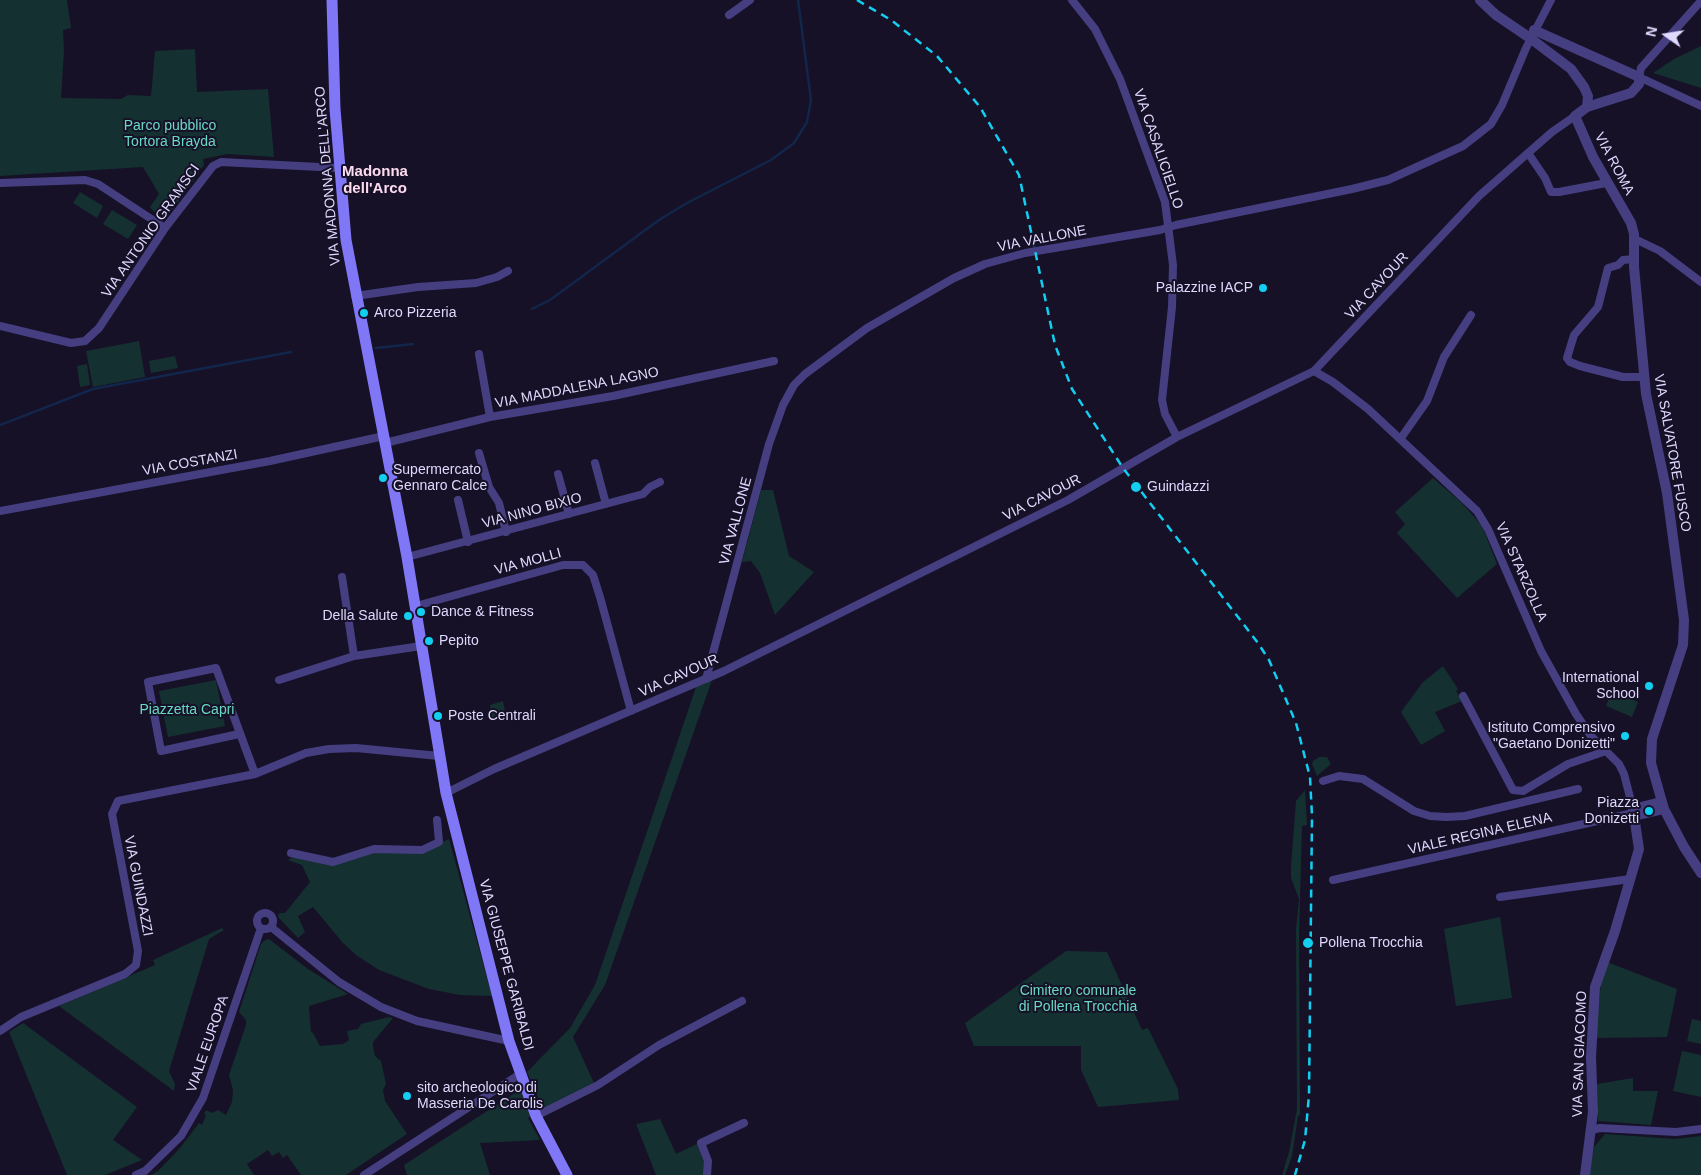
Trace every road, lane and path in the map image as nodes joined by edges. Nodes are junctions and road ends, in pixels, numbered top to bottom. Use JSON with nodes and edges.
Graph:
{"nodes":[{"id":1,"x":332,"y":0,"type":"edge"},
{"id":2,"x":750,"y":0,"type":"edge"},
{"id":3,"x":1072,"y":0,"type":"edge"},
{"id":4,"x":1480,"y":0,"type":"edge"},
{"id":5,"x":1551,"y":0,"type":"edge"},
{"id":6,"x":1701,"y":1,"type":"edge"},
{"id":7,"x":729,"y":15,"type":"dead end"},
{"id":8,"x":1532,"y":34,"type":"junction"},
{"id":9,"x":1639,"y":77,"type":"junction"},
{"id":10,"x":1701,"y":106,"type":"edge"},
{"id":11,"x":1587,"y":107,"type":"junction"},
{"id":12,"x":1575,"y":116,"type":"junction"},
{"id":13,"x":1528,"y":153,"type":"junction"},
{"id":14,"x":339,"y":168,"type":"junction"},
{"id":15,"x":0,"y":183,"type":"edge"},
{"id":16,"x":1606,"y":183,"type":"junction"},
{"id":17,"x":1631,"y":224,"type":"joint"},
{"id":18,"x":1170,"y":227,"type":"junction"},
{"id":19,"x":165,"y":228,"type":"junction"},
{"id":20,"x":1635,"y":239,"type":"junction"},
{"id":21,"x":1634,"y":259,"type":"junction"},
{"id":22,"x":508,"y":270,"type":"dead end"},
{"id":23,"x":1701,"y":282,"type":"edge"},
{"id":24,"x":355,"y":296,"type":"junction"},
{"id":25,"x":1471,"y":315,"type":"dead end"},
{"id":26,"x":0,"y":326,"type":"edge"},
{"id":27,"x":479,"y":354,"type":"dead end"},
{"id":28,"x":774,"y":361,"type":"dead end"},
{"id":29,"x":1314,"y":371,"type":"junction"},
{"id":30,"x":1644,"y":377,"type":"junction"},
{"id":31,"x":490,"y":417,"type":"junction"},
{"id":32,"x":1177,"y":437,"type":"junction"},
{"id":33,"x":1401,"y":438,"type":"junction"},
{"id":34,"x":384,"y":440,"type":"junction"},
{"id":35,"x":479,"y":453,"type":"dead end"},
{"id":36,"x":595,"y":463,"type":"dead end"},
{"id":37,"x":558,"y":474,"type":"dead end"},
{"id":38,"x":660,"y":482,"type":"dead end"},
{"id":39,"x":458,"y":500,"type":"dead end"},
{"id":40,"x":606,"y":504,"type":"junction"},
{"id":41,"x":0,"y":511,"type":"edge"},
{"id":42,"x":569,"y":514,"type":"junction"},
{"id":43,"x":506,"y":532,"type":"junction"},
{"id":44,"x":468,"y":542,"type":"junction"},
{"id":45,"x":407,"y":557,"type":"junction"},
{"id":46,"x":342,"y":577,"type":"dead end"},
{"id":47,"x":416,"y":606,"type":"junction"},
{"id":48,"x":421,"y":646,"type":"junction"},
{"id":49,"x":354,"y":656,"type":"junction"},
{"id":50,"x":706,"y":679,"type":"junction"},
{"id":51,"x":279,"y":680,"type":"dead end"},
{"id":52,"x":1463,"y":696,"type":"dead end"},
{"id":53,"x":631,"y":711,"type":"junction"},
{"id":54,"x":239,"y":734,"type":"junction"},
{"id":55,"x":1606,"y":751,"type":"junction"},
{"id":56,"x":439,"y":756,"type":"junction"},
{"id":57,"x":256,"y":774,"type":"junction"},
{"id":58,"x":1323,"y":781,"type":"dead end"},
{"id":59,"x":1578,"y":789,"type":"dead end"},
{"id":60,"x":1522,"y":791,"type":"junction"},
{"id":61,"x":446,"y":793,"type":"junction"},
{"id":62,"x":1525,"y":802,"type":"junction"},
{"id":63,"x":1662,"y":806,"type":"junction"},
{"id":64,"x":1633,"y":812,"type":"junction"},
{"id":65,"x":437,"y":820,"type":"dead end"},
{"id":66,"x":291,"y":853,"type":"dead end"},
{"id":67,"x":1701,"y":873,"type":"edge"},
{"id":68,"x":1630,"y":879,"type":"junction"},
{"id":69,"x":1332,"y":880,"type":"dead end"},
{"id":70,"x":1500,"y":897,"type":"dead end"},
{"id":71,"x":271,"y":927,"type":"junction"},
{"id":72,"x":261,"y":928,"type":"junction"},
{"id":73,"x":742,"y":1002,"type":"dead end"},
{"id":74,"x":0,"y":1031,"type":"edge"},
{"id":75,"x":509,"y":1041,"type":"junction"},
{"id":76,"x":520,"y":1074,"type":"junction"},
{"id":77,"x":536,"y":1116,"type":"junction"},
{"id":78,"x":744,"y":1123,"type":"dead end"},
{"id":79,"x":1701,"y":1128,"type":"edge"},
{"id":80,"x":1591,"y":1130,"type":"junction"},
{"id":81,"x":136,"y":1175,"type":"edge"},
{"id":82,"x":364,"y":1175,"type":"edge"},
{"id":83,"x":567,"y":1175,"type":"edge"},
{"id":84,"x":707,"y":1175,"type":"edge"},
{"id":85,"x":1585,"y":1175,"type":"edge"}],
"edges":[{"from":1,"to":14,"type":"main road","name":"VIA MADONNA DELL'ARCO"},
{"from":2,"to":7,"type":"street"},
{"from":3,"to":18,"type":"street","name":"VIA CASALICIELLO"},
{"from":4,"to":8,"type":"street"},
{"from":5,"to":8,"type":"street","name":"VIA VALLONE"},
{"from":6,"to":9,"type":"street"},
{"from":8,"to":9,"type":"street"},
{"from":8,"to":11,"type":"street"},
{"from":8,"to":18,"type":"street","name":"VIA VALLONE"},
{"from":9,"to":10,"type":"street"},
{"from":9,"to":11,"type":"street"},
{"from":11,"to":12,"type":"street"},
{"from":12,"to":13,"type":"street","name":"VIA CAVOUR"},
{"from":12,"to":16,"type":"street","name":"VIA ROMA"},
{"from":13,"to":16,"type":"street"},
{"from":13,"to":29,"type":"street","name":"VIA CAVOUR"},
{"from":14,"to":19,"type":"street","name":"VIA ANTONIO GRAMSCI"},
{"from":14,"to":24,"type":"main road","name":"VIA MADONNA DELL'ARCO"},
{"from":15,"to":19,"type":"street"},
{"from":16,"to":17,"type":"street","name":"VIA ROMA"},
{"from":17,"to":20,"type":"street","name":"VIA SALVATORE FUSCO"},
{"from":18,"to":32,"type":"street","name":"VIA CASALICIELLO"},
{"from":18,"to":50,"type":"street","name":"VIA VALLONE"},
{"from":19,"to":26,"type":"street","name":"VIA ANTONIO GRAMSCI"},
{"from":20,"to":21,"type":"street","name":"VIA SALVATORE FUSCO"},
{"from":20,"to":23,"type":"street"},
{"from":21,"to":30,"type":"street","name":"VIA SALVATORE FUSCO"},
{"from":21,"to":30,"type":"street"},
{"from":22,"to":24,"type":"street"},
{"from":24,"to":34,"type":"main road","name":"VIA MADONNA DELL'ARCO"},
{"from":25,"to":33,"type":"street"},
{"from":27,"to":31,"type":"street"},
{"from":28,"to":31,"type":"street","name":"VIA MADDALENA LAGNO"},
{"from":29,"to":32,"type":"street","name":"VIA CAVOUR"},
{"from":29,"to":33,"type":"street","name":"VIA STARZOLLA"},
{"from":30,"to":63,"type":"street","name":"VIA SALVATORE FUSCO"},
{"from":31,"to":34,"type":"street","name":"VIA MADDALENA LAGNO"},
{"from":32,"to":50,"type":"street","name":"VIA CAVOUR"},
{"from":33,"to":55,"type":"street","name":"VIA STARZOLLA"},
{"from":34,"to":41,"type":"street","name":"VIA COSTANZI"},
{"from":34,"to":45,"type":"main road","name":"VIA MADONNA DELL'ARCO"},
{"from":35,"to":43,"type":"street"},
{"from":36,"to":40,"type":"street"},
{"from":37,"to":42,"type":"street"},
{"from":38,"to":40,"type":"street","name":"VIA NINO BIXIO"},
{"from":39,"to":44,"type":"street"},
{"from":40,"to":42,"type":"street","name":"VIA NINO BIXIO"},
{"from":42,"to":43,"type":"street","name":"VIA NINO BIXIO"},
{"from":43,"to":44,"type":"street","name":"VIA NINO BIXIO"},
{"from":44,"to":45,"type":"street","name":"VIA NINO BIXIO"},
{"from":45,"to":47,"type":"main road","name":"VIA MADONNA DELL'ARCO"},
{"from":46,"to":49,"type":"street"},
{"from":47,"to":48,"type":"main road","name":"VIA GIUSEPPE GARIBALDI"},
{"from":47,"to":53,"type":"street","name":"VIA MOLLI"},
{"from":48,"to":49,"type":"street"},
{"from":48,"to":56,"type":"main road","name":"VIA GIUSEPPE GARIBALDI"},
{"from":49,"to":51,"type":"street"},
{"from":50,"to":53,"type":"street","name":"VIA CAVOUR"},
{"from":52,"to":60,"type":"street"},
{"from":53,"to":61,"type":"street","name":"VIA CAVOUR"},
{"from":54,"to":54,"type":"street"},
{"from":54,"to":57,"type":"street"},
{"from":55,"to":60,"type":"street"},
{"from":55,"to":64,"type":"street","name":"VIA STARZOLLA"},
{"from":56,"to":57,"type":"street","name":"VIA GUINDAZZI"},
{"from":56,"to":61,"type":"main road","name":"VIA GIUSEPPE GARIBALDI"},
{"from":57,"to":74,"type":"street","name":"VIA GUINDAZZI"},
{"from":58,"to":62,"type":"street"},
{"from":59,"to":62,"type":"street"},
{"from":60,"to":62,"type":"street"},
{"from":61,"to":75,"type":"main road","name":"VIA GIUSEPPE GARIBALDI"},
{"from":63,"to":64,"type":"street"},
{"from":63,"to":67,"type":"street","name":"VIA SALVATORE FUSCO"},
{"from":64,"to":68,"type":"street","name":"VIA SAN GIACOMO"},
{"from":64,"to":69,"type":"street","name":"VIALE REGINA ELENA"},
{"from":65,"to":66,"type":"street"},
{"from":68,"to":70,"type":"street"},
{"from":68,"to":80,"type":"street","name":"VIA SAN GIACOMO"},
{"from":71,"to":72,"type":"street"},
{"from":71,"to":72,"type":"street"},
{"from":71,"to":75,"type":"street"},
{"from":72,"to":81,"type":"street","name":"VIALE EUROPA"},
{"from":73,"to":77,"type":"street"},
{"from":75,"to":76,"type":"main road","name":"VIA GIUSEPPE GARIBALDI"},
{"from":76,"to":77,"type":"main road","name":"VIA GIUSEPPE GARIBALDI"},
{"from":76,"to":82,"type":"street"},
{"from":77,"to":83,"type":"main road","name":"VIA GIUSEPPE GARIBALDI"},
{"from":78,"to":84,"type":"street"},
{"from":79,"to":80,"type":"street"},
{"from":80,"to":85,"type":"street","name":"VIA SAN GIACOMO"}]}
